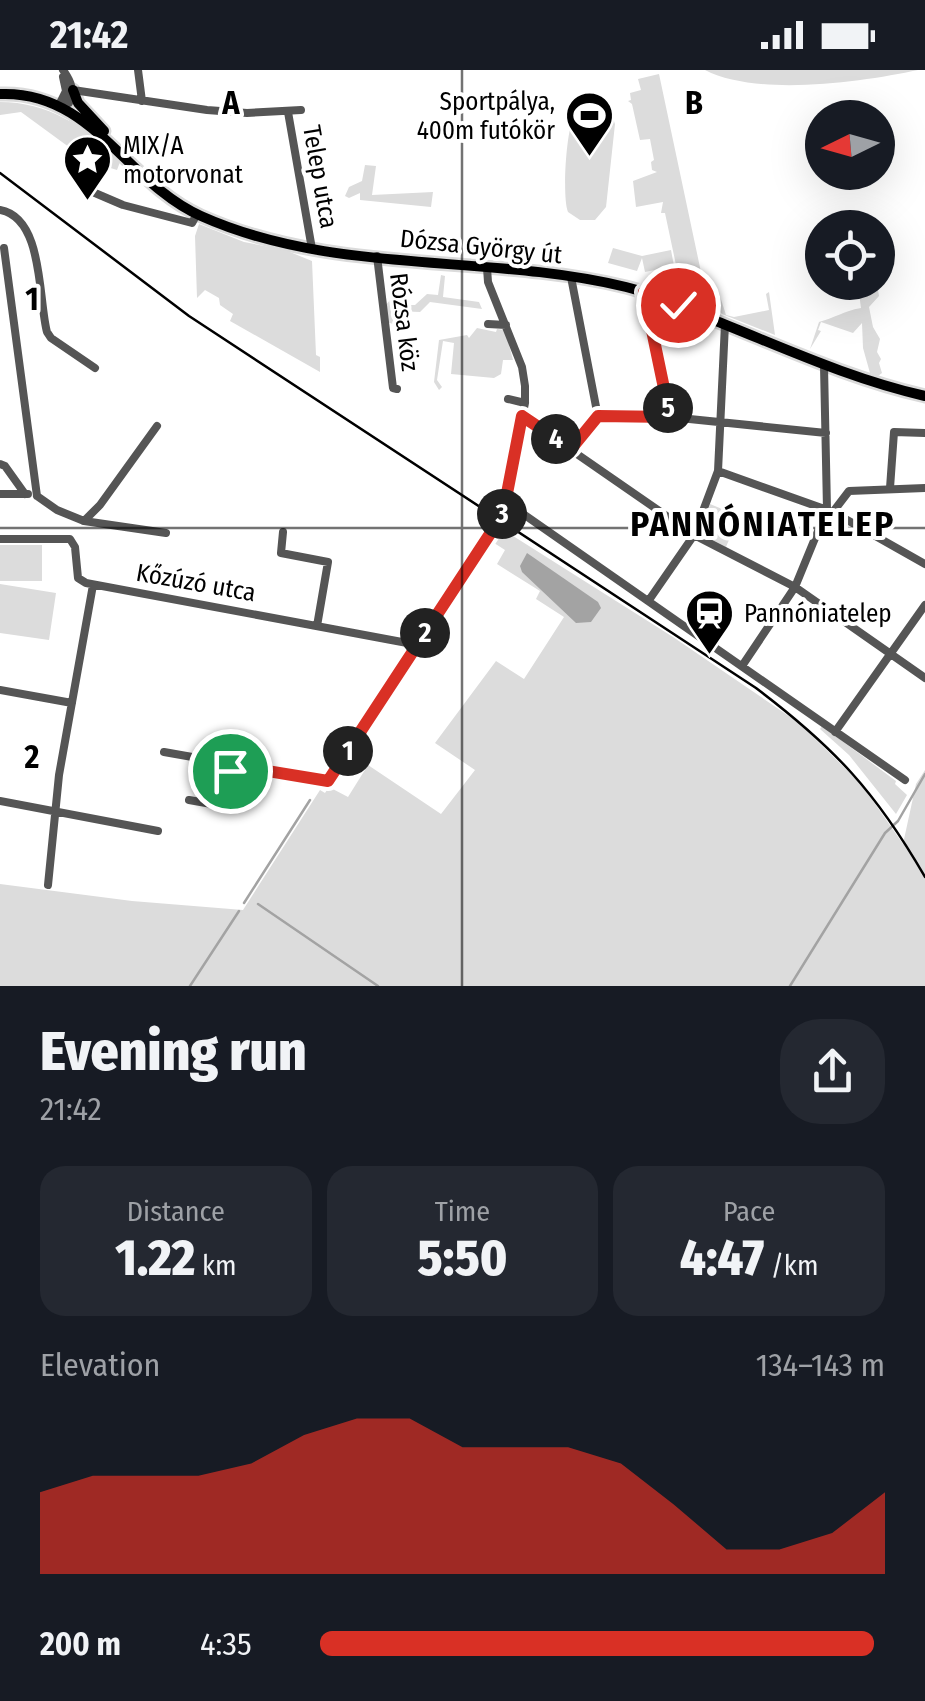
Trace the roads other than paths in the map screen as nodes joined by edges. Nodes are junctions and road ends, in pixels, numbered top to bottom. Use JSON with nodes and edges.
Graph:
{"nodes":[{"id":1,"x":62,"y":70,"type":"edge"},
{"id":2,"x":138,"y":70,"type":"edge"},
{"id":3,"x":73,"y":90,"type":"junction"},
{"id":4,"x":0,"y":94,"type":"edge"},
{"id":5,"x":142,"y":101,"type":"junction"},
{"id":6,"x":58,"y":105,"type":"junction"},
{"id":7,"x":301,"y":110,"type":"dead end"},
{"id":8,"x":288,"y":112,"type":"junction"},
{"id":9,"x":106,"y":137,"type":"junction"},
{"id":10,"x":88,"y":190,"type":"dead end"},
{"id":11,"x":0,"y":210,"type":"edge"},
{"id":12,"x":198,"y":214,"type":"junction"},
{"id":13,"x":4,"y":248,"type":"dead end"},
{"id":14,"x":312,"y":249,"type":"junction"},
{"id":15,"x":376,"y":256,"type":"junction"},
{"id":16,"x":487,"y":268,"type":"junction"},
{"id":17,"x":571,"y":276,"type":"junction"},
{"id":18,"x":644,"y":292,"type":"junction"},
{"id":19,"x":488,"y":324,"type":"dead end"},
{"id":20,"x":725,"y":324,"type":"junction"},
{"id":21,"x":506,"y":325,"type":"junction"},
{"id":22,"x":824,"y":366,"type":"junction"},
{"id":23,"x":95,"y":368,"type":"dead end"},
{"id":24,"x":396,"y":388,"type":"dead end"},
{"id":25,"x":925,"y":396,"type":"edge"},
{"id":26,"x":508,"y":399,"type":"dead end"},
{"id":27,"x":525,"y":403,"type":"junction"},
{"id":28,"x":522,"y":416,"type":"junction"},
{"id":29,"x":598,"y":416,"type":"junction"},
{"id":30,"x":670,"y":417,"type":"junction"},
{"id":31,"x":721,"y":421,"type":"junction"},
{"id":32,"x":157,"y":426,"type":"dead end"},
{"id":33,"x":826,"y":433,"type":"junction"},
{"id":34,"x":925,"y":433,"type":"edge"},
{"id":35,"x":571,"y":449,"type":"junction"},
{"id":36,"x":0,"y":464,"type":"edge"},
{"id":37,"x":718,"y":471,"type":"junction"},
{"id":38,"x":890,"y":488,"type":"junction"},
{"id":39,"x":925,"y":488,"type":"edge"},
{"id":40,"x":0,"y":494,"type":"edge"},
{"id":41,"x":25,"y":494,"type":"junction"},
{"id":42,"x":37,"y":496,"type":"junction"},
{"id":43,"x":506,"y":502,"type":"junction"},
{"id":44,"x":830,"y":510,"type":"junction"},
{"id":45,"x":84,"y":521,"type":"junction"},
{"id":46,"x":283,"y":532,"type":"dead end"},
{"id":47,"x":166,"y":534,"type":"dead end"},
{"id":48,"x":694,"y":534,"type":"junction"},
{"id":49,"x":0,"y":539,"type":"edge"},
{"id":50,"x":925,"y":564,"type":"edge"},
{"id":51,"x":93,"y":585,"type":"junction"},
{"id":52,"x":795,"y":587,"type":"junction"},
{"id":53,"x":649,"y":600,"type":"junction"},
{"id":54,"x":925,"y":604,"type":"edge"},
{"id":55,"x":317,"y":626,"type":"junction"},
{"id":56,"x":418,"y":645,"type":"junction"},
{"id":57,"x":890,"y":654,"type":"junction"},
{"id":58,"x":742,"y":666,"type":"junction"},
{"id":59,"x":925,"y":678,"type":"edge"},
{"id":60,"x":0,"y":690,"type":"edge"},
{"id":61,"x":72,"y":704,"type":"junction"},
{"id":62,"x":835,"y":732,"type":"junction"},
{"id":63,"x":164,"y":752,"type":"dead end"},
{"id":64,"x":231,"y":765,"type":"junction"},
{"id":65,"x":906,"y":780,"type":"dead end"},
{"id":66,"x":189,"y":800,"type":"dead end"},
{"id":67,"x":0,"y":802,"type":"edge"},
{"id":68,"x":56,"y":812,"type":"junction"},
{"id":69,"x":158,"y":832,"type":"dead end"},
{"id":70,"x":48,"y":885,"type":"dead end"}],
"edges":[{"from":1,"to":3,"type":"street"},
{"from":1,"to":6,"type":"street"},
{"from":2,"to":5,"type":"street"},
{"from":3,"to":5,"type":"street"},
{"from":3,"to":6,"type":"street"},
{"from":3,"to":9,"type":"main road"},
{"from":4,"to":6,"type":"main road"},
{"from":5,"to":8,"type":"street"},
{"from":6,"to":9,"type":"main road","name":"Dózsa György út"},
{"from":7,"to":8,"type":"street"},
{"from":8,"to":14,"type":"street","name":"Telep utca"},
{"from":9,"to":12,"type":"main road","name":"Dózsa György út"},
{"from":10,"to":12,"type":"street"},
{"from":11,"to":23,"type":"street"},
{"from":12,"to":14,"type":"main road","name":"Dózsa György út"},
{"from":13,"to":42,"type":"street"},
{"from":14,"to":15,"type":"main road","name":"Dózsa György út"},
{"from":15,"to":16,"type":"main road","name":"Dózsa György út"},
{"from":15,"to":24,"type":"street","name":"Rózsa köz"},
{"from":16,"to":17,"type":"main road","name":"Dózsa György út"},
{"from":16,"to":21,"type":"street"},
{"from":17,"to":18,"type":"main road","name":"Dózsa György út"},
{"from":17,"to":29,"type":"street"},
{"from":18,"to":20,"type":"main road","name":"Dózsa György út"},
{"from":18,"to":30,"type":"street"},
{"from":19,"to":21,"type":"street"},
{"from":20,"to":22,"type":"main road","name":"Dózsa György út"},
{"from":20,"to":31,"type":"street"},
{"from":21,"to":27,"type":"street"},
{"from":22,"to":25,"type":"main road","name":"Dózsa György út"},
{"from":22,"to":33,"type":"street"},
{"from":26,"to":27,"type":"street"},
{"from":27,"to":28,"type":"street"},
{"from":28,"to":35,"type":"street"},
{"from":28,"to":43,"type":"street"},
{"from":29,"to":30,"type":"street"},
{"from":29,"to":35,"type":"street"},
{"from":30,"to":31,"type":"street"},
{"from":31,"to":33,"type":"street"},
{"from":31,"to":37,"type":"street"},
{"from":32,"to":45,"type":"street"},
{"from":33,"to":44,"type":"street"},
{"from":34,"to":38,"type":"street"},
{"from":35,"to":48,"type":"street"},
{"from":36,"to":41,"type":"street"},
{"from":37,"to":44,"type":"street"},
{"from":37,"to":48,"type":"street"},
{"from":38,"to":39,"type":"street"},
{"from":38,"to":44,"type":"street"},
{"from":40,"to":41,"type":"street"},
{"from":41,"to":42,"type":"street"},
{"from":42,"to":45,"type":"street"},
{"from":43,"to":53,"type":"street"},
{"from":43,"to":56,"type":"street"},
{"from":44,"to":50,"type":"street"},
{"from":44,"to":52,"type":"street"},
{"from":45,"to":47,"type":"street"},
{"from":46,"to":55,"type":"street"},
{"from":48,"to":52,"type":"street"},
{"from":48,"to":53,"type":"street"},
{"from":49,"to":51,"type":"street"},
{"from":51,"to":55,"type":"street","name":"Kőzúzó utca"},
{"from":51,"to":61,"type":"street"},
{"from":52,"to":57,"type":"street"},
{"from":52,"to":58,"type":"street"},
{"from":53,"to":58,"type":"street"},
{"from":54,"to":57,"type":"street"},
{"from":55,"to":56,"type":"street","name":"Kőzúzó utca"},
{"from":56,"to":64,"type":"street"},
{"from":57,"to":59,"type":"street"},
{"from":57,"to":62,"type":"street"},
{"from":58,"to":62,"type":"street"},
{"from":60,"to":61,"type":"street"},
{"from":61,"to":68,"type":"street"},
{"from":62,"to":65,"type":"street"},
{"from":63,"to":64,"type":"street"},
{"from":64,"to":66,"type":"street"},
{"from":67,"to":68,"type":"street"},
{"from":68,"to":69,"type":"street"},
{"from":68,"to":70,"type":"street"}]}
